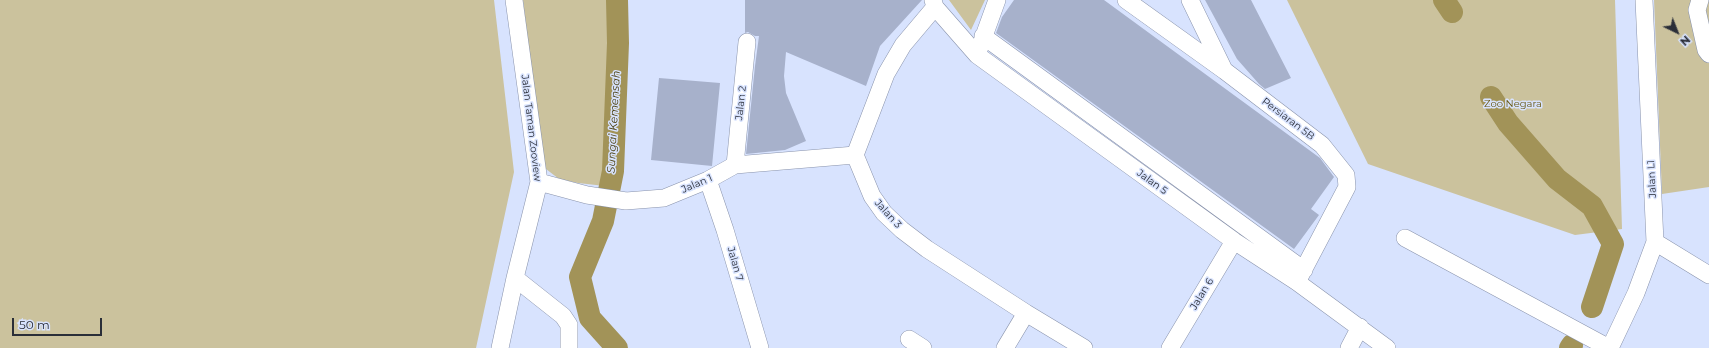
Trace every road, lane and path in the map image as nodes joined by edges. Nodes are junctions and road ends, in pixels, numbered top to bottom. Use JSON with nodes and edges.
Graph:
{"nodes":[{"id":1,"x":514,"y":0,"type":"edge"},
{"id":2,"x":997,"y":0,"type":"edge"},
{"id":3,"x":1126,"y":0,"type":"edge"},
{"id":4,"x":1190,"y":0,"type":"edge"},
{"id":5,"x":1644,"y":0,"type":"edge"},
{"id":6,"x":1700,"y":0,"type":"edge"},
{"id":7,"x":934,"y":4,"type":"edge"},
{"id":8,"x":983,"y":36,"type":"junction"},
{"id":9,"x":747,"y":42,"type":"dead end"},
{"id":10,"x":1709,"y":54,"type":"edge"},
{"id":11,"x":977,"y":55,"type":"junction"},
{"id":12,"x":1225,"y":71,"type":"junction"},
{"id":13,"x":856,"y":155,"type":"junction"},
{"id":14,"x":735,"y":165,"type":"junction"},
{"id":15,"x":708,"y":180,"type":"junction"},
{"id":16,"x":539,"y":182,"type":"junction"},
{"id":17,"x":1405,"y":238,"type":"dead end"},
{"id":18,"x":1234,"y":241,"type":"junction"},
{"id":19,"x":1655,"y":242,"type":"junction"},
{"id":20,"x":1709,"y":275,"type":"edge"},
{"id":21,"x":1301,"y":276,"type":"junction"},
{"id":22,"x":516,"y":278,"type":"junction"},
{"id":23,"x":1026,"y":313,"type":"junction"},
{"id":24,"x":1360,"y":327,"type":"junction"},
{"id":25,"x":909,"y":339,"type":"dead end"},
{"id":26,"x":500,"y":348,"type":"edge"},
{"id":27,"x":569,"y":348,"type":"edge"},
{"id":28,"x":760,"y":348,"type":"edge"},
{"id":29,"x":923,"y":348,"type":"edge"},
{"id":30,"x":1005,"y":348,"type":"edge"},
{"id":31,"x":1084,"y":348,"type":"edge"},
{"id":32,"x":1170,"y":348,"type":"edge"},
{"id":33,"x":1349,"y":348,"type":"edge"},
{"id":34,"x":1387,"y":348,"type":"edge"},
{"id":35,"x":1609,"y":348,"type":"edge"}],
"edges":[{"from":1,"to":16,"type":"street","name":"Jalan Taman Zooview"},
{"from":2,"to":8,"type":"street"},
{"from":3,"to":12,"type":"street","name":"Persiaran 5B"},
{"from":4,"to":12,"type":"street"},
{"from":5,"to":19,"type":"street","name":"Jalan L1"},
{"from":6,"to":10,"type":"street"},
{"from":7,"to":11,"type":"street","name":"Jalan 5"},
{"from":7,"to":13,"type":"street"},
{"from":8,"to":11,"type":"street"},
{"from":8,"to":21,"type":"street","name":"Jalan 5"},
{"from":9,"to":14,"type":"street","name":"Jalan 2"},
{"from":11,"to":18,"type":"street","name":"Jalan 5"},
{"from":12,"to":21,"type":"street","name":"Persiaran 5B"},
{"from":13,"to":14,"type":"street","name":"Jalan 1"},
{"from":13,"to":23,"type":"street","name":"Jalan 3"},
{"from":14,"to":15,"type":"street","name":"Jalan 1"},
{"from":15,"to":16,"type":"street","name":"Jalan 1"},
{"from":15,"to":28,"type":"street","name":"Jalan 7"},
{"from":16,"to":22,"type":"street","name":"Jalan Taman Zooview"},
{"from":17,"to":35,"type":"street","name":"Jalan L1"},
{"from":18,"to":21,"type":"street","name":"Jalan 5"},
{"from":18,"to":32,"type":"street","name":"Jalan 6"},
{"from":19,"to":20,"type":"street"},
{"from":19,"to":35,"type":"street","name":"Jalan L1"},
{"from":21,"to":24,"type":"street","name":"Jalan 5"},
{"from":22,"to":26,"type":"street","name":"Jalan Taman Zooview"},
{"from":22,"to":27,"type":"street"},
{"from":23,"to":30,"type":"street"},
{"from":23,"to":31,"type":"street","name":"Jalan 3"},
{"from":24,"to":33,"type":"street"},
{"from":24,"to":34,"type":"street","name":"Jalan 5"},
{"from":25,"to":29,"type":"street"}]}
